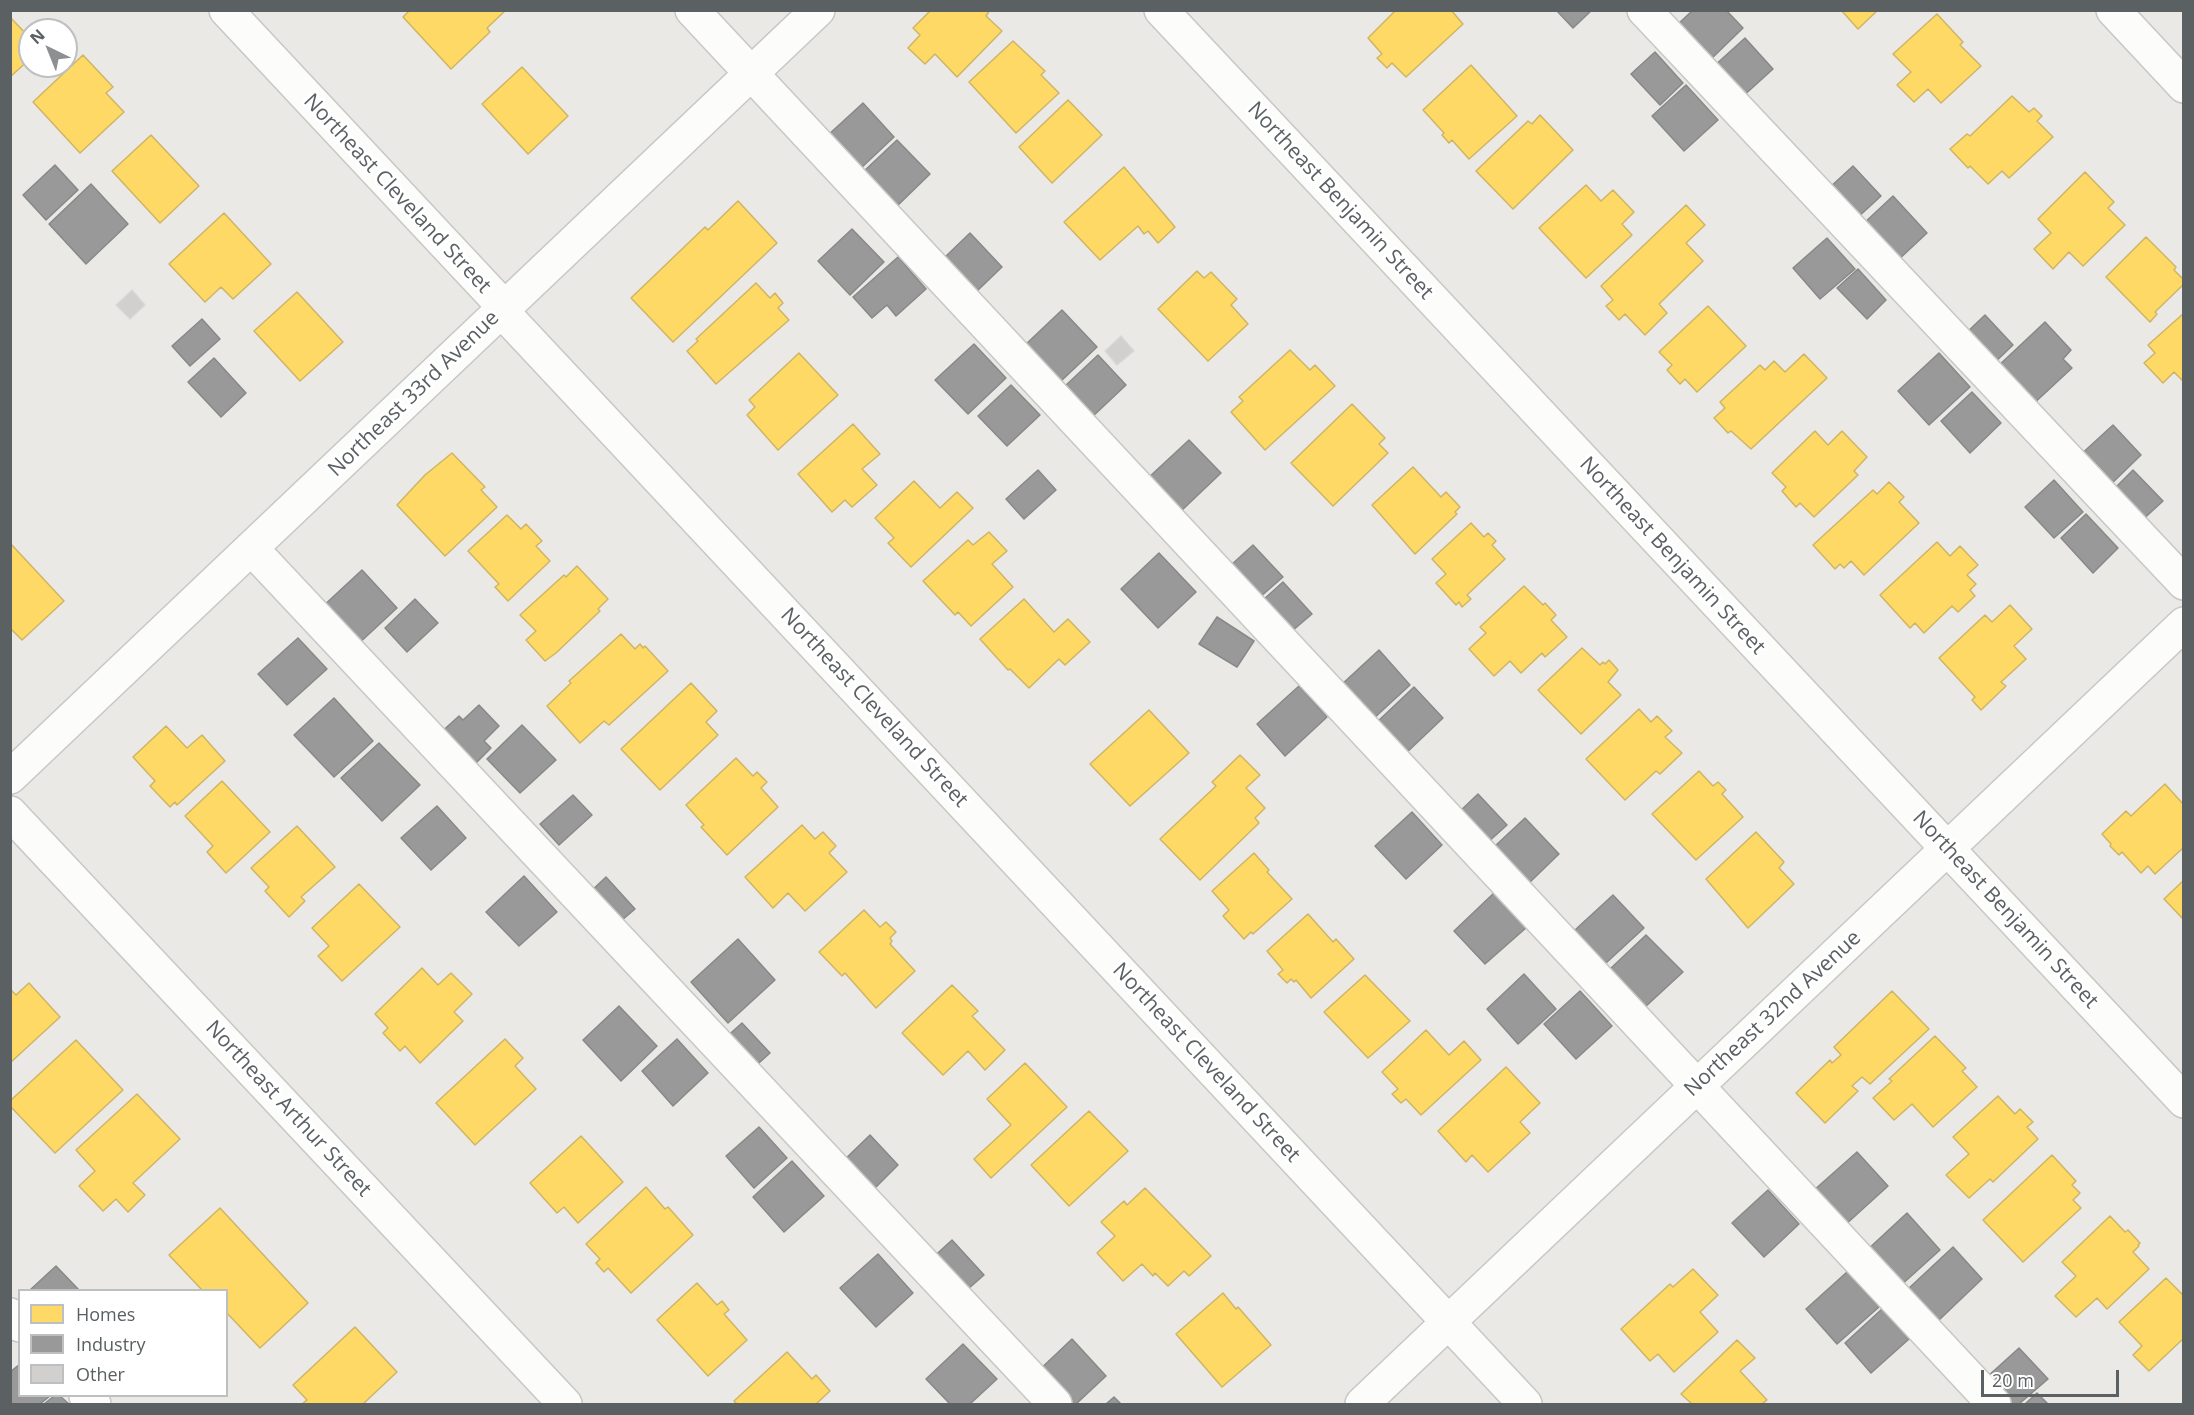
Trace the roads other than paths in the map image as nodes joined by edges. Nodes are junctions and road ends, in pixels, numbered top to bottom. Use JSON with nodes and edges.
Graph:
{"nodes":[{"id":1,"x":226,"y":10,"type":"edge"},
{"id":2,"x":692,"y":10,"type":"edge"},
{"id":3,"x":818,"y":10,"type":"edge"},
{"id":4,"x":1161,"y":10,"type":"edge"},
{"id":5,"x":1644,"y":10,"type":"edge"},
{"id":6,"x":2113,"y":10,"type":"edge"},
{"id":7,"x":751,"y":74,"type":"junction"},
{"id":8,"x":2184,"y":86,"type":"edge"},
{"id":9,"x":505,"y":308,"type":"junction"},
{"id":10,"x":251,"y":549,"type":"junction"},
{"id":11,"x":2184,"y":583,"type":"edge"},
{"id":12,"x":2184,"y":624,"type":"edge"},
{"id":13,"x":10,"y":777,"type":"edge"},
{"id":14,"x":10,"y":813,"type":"edge"},
{"id":15,"x":1947,"y":849,"type":"junction"},
{"id":16,"x":1697,"y":1085,"type":"junction"},
{"id":17,"x":2184,"y":1101,"type":"edge"},
{"id":18,"x":1449,"y":1323,"type":"junction"},
{"id":19,"x":565,"y":1404,"type":"edge"},
{"id":20,"x":1055,"y":1404,"type":"edge"},
{"id":21,"x":1362,"y":1404,"type":"edge"},
{"id":22,"x":1525,"y":1404,"type":"edge"},
{"id":23,"x":1994,"y":1404,"type":"edge"}],
"edges":[{"from":1,"to":9,"type":"street","name":"Northeast Cleveland Street"},
{"from":2,"to":7,"type":"street"},
{"from":3,"to":7,"type":"street","name":"Northeast 33rd Avenue"},
{"from":4,"to":15,"type":"street","name":"Northeast Benjamin Street"},
{"from":5,"to":11,"type":"street"},
{"from":6,"to":8,"type":"street"},
{"from":7,"to":9,"type":"street","name":"Northeast 33rd Avenue"},
{"from":7,"to":16,"type":"street"},
{"from":9,"to":10,"type":"street","name":"Northeast 33rd Avenue"},
{"from":9,"to":18,"type":"street","name":"Northeast Cleveland Street"},
{"from":10,"to":13,"type":"street","name":"Northeast 33rd Avenue"},
{"from":10,"to":20,"type":"street"},
{"from":12,"to":15,"type":"street","name":"Northeast 32nd Avenue"},
{"from":14,"to":19,"type":"street","name":"Northeast Arthur Street"},
{"from":15,"to":16,"type":"street","name":"Northeast 32nd Avenue"},
{"from":15,"to":17,"type":"street","name":"Northeast Benjamin Street"},
{"from":16,"to":18,"type":"street","name":"Northeast 32nd Avenue"},
{"from":16,"to":23,"type":"street"},
{"from":18,"to":21,"type":"street","name":"Northeast 32nd Avenue"},
{"from":18,"to":22,"type":"street","name":"Northeast Cleveland Street"}]}
